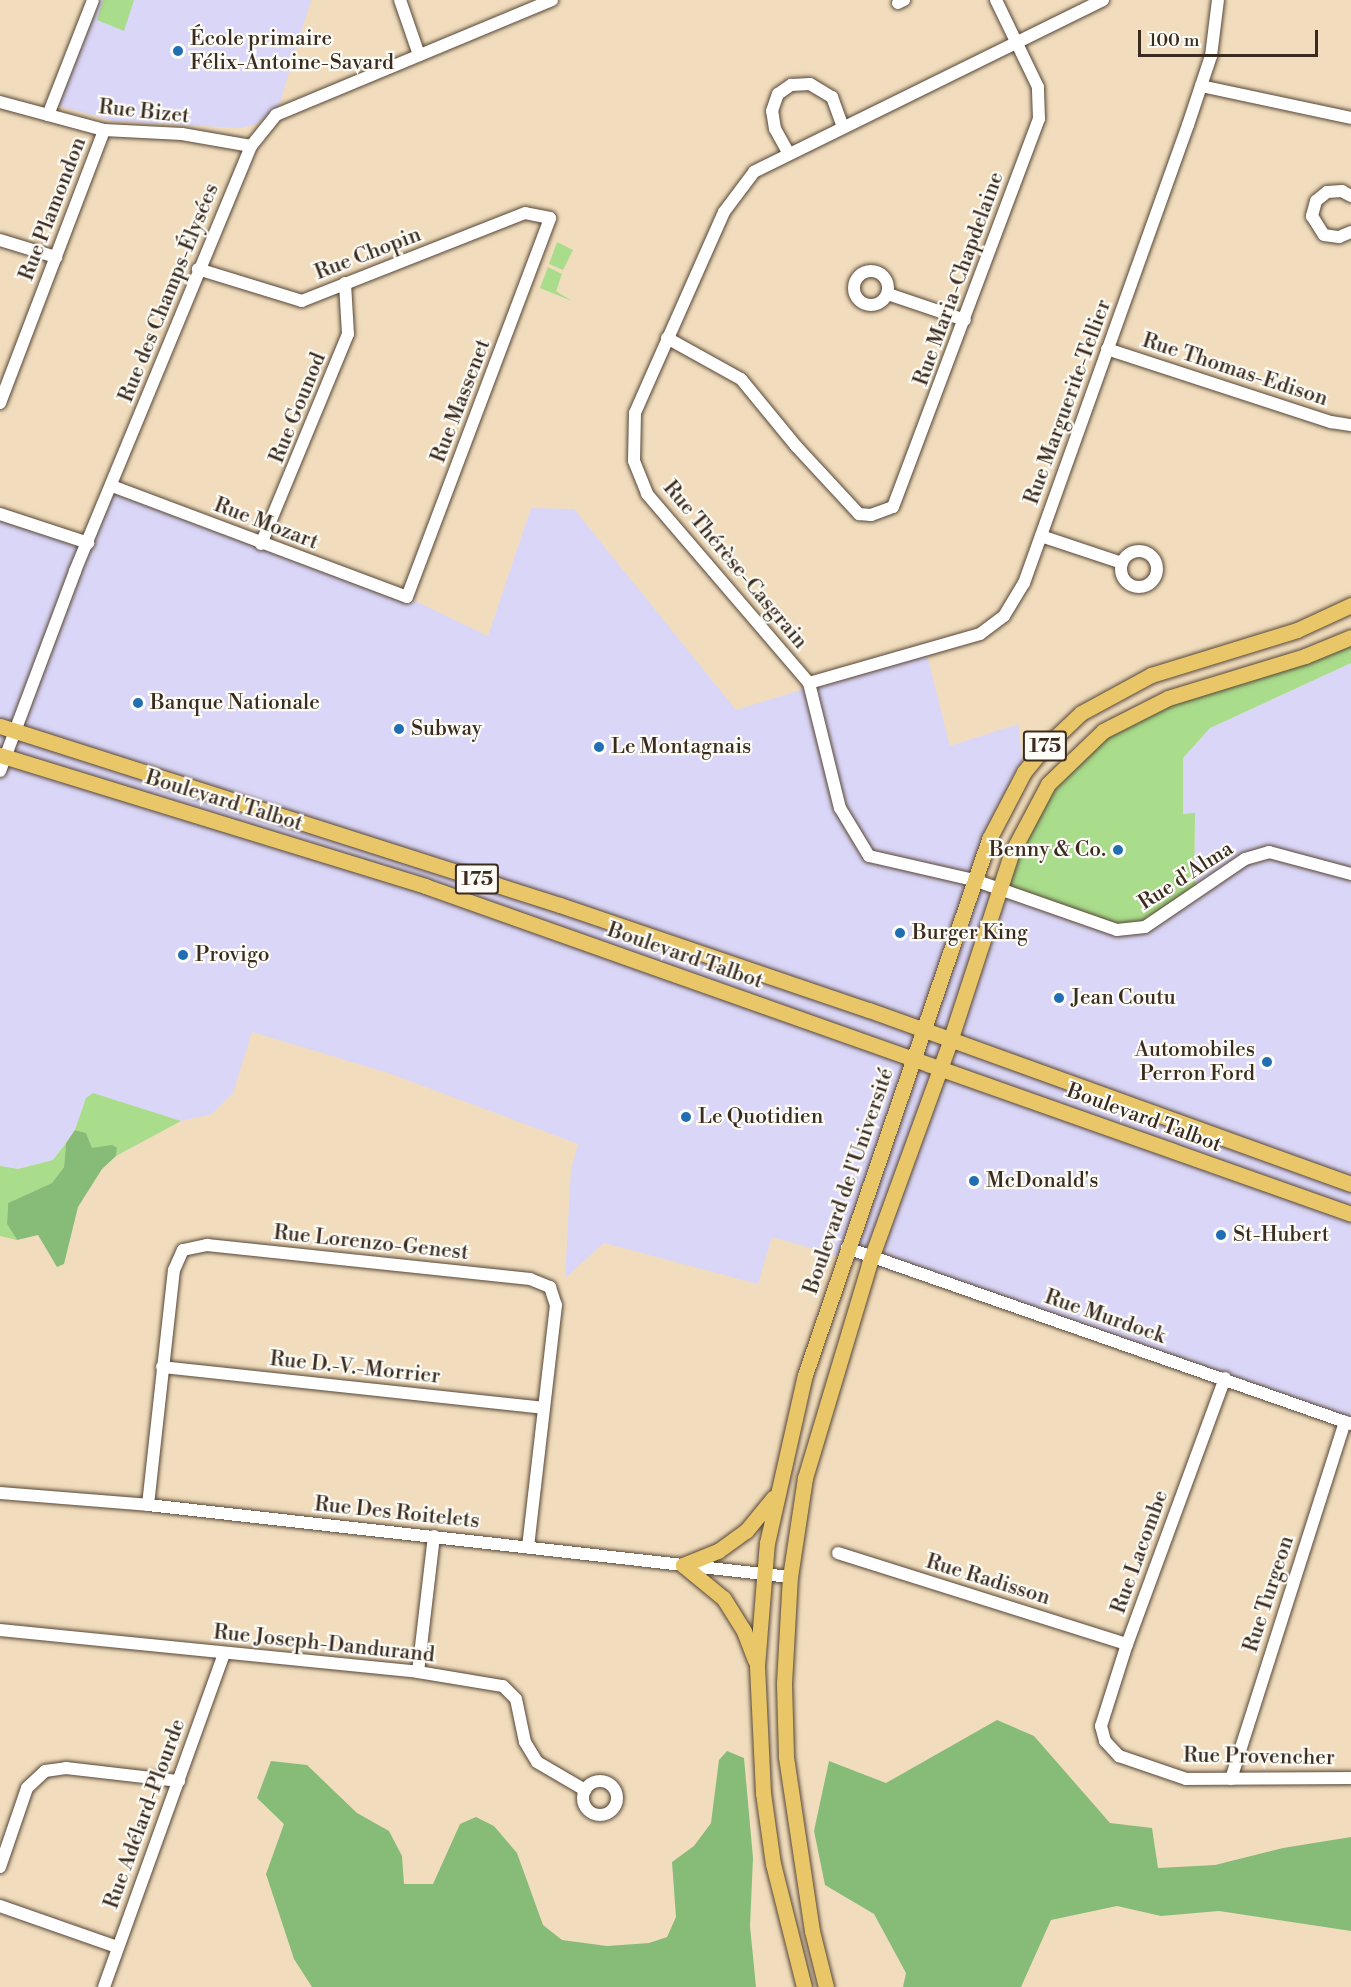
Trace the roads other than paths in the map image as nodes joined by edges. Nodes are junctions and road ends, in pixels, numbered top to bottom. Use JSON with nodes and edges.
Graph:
{"nodes":[{"id":1,"x":93,"y":0,"type":"edge"},
{"id":2,"x":400,"y":0,"type":"edge"},
{"id":3,"x":552,"y":0,"type":"edge"},
{"id":4,"x":996,"y":0,"type":"edge"},
{"id":5,"x":1103,"y":0,"type":"edge"},
{"id":6,"x":1218,"y":0,"type":"edge"},
{"id":7,"x":1016,"y":42,"type":"junction"},
{"id":8,"x":420,"y":55,"type":"junction"},
{"id":9,"x":1201,"y":86,"type":"junction"},
{"id":10,"x":0,"y":102,"type":"edge"},
{"id":11,"x":48,"y":115,"type":"junction"},
{"id":12,"x":1351,"y":118,"type":"edge"},
{"id":13,"x":843,"y":127,"type":"junction"},
{"id":14,"x":104,"y":130,"type":"junction"},
{"id":15,"x":251,"y":146,"type":"junction"},
{"id":16,"x":789,"y":154,"type":"junction"},
{"id":17,"x":1350,"y":191,"type":"edge"},
{"id":18,"x":550,"y":218,"type":"joint"},
{"id":19,"x":1351,"y":232,"type":"edge"},
{"id":20,"x":0,"y":240,"type":"edge"},
{"id":21,"x":56,"y":257,"type":"junction"},
{"id":22,"x":198,"y":269,"type":"junction"},
{"id":23,"x":345,"y":283,"type":"junction"},
{"id":24,"x":888,"y":294,"type":"dead end"},
{"id":25,"x":964,"y":320,"type":"junction"},
{"id":26,"x":667,"y":338,"type":"junction"},
{"id":27,"x":1107,"y":349,"type":"junction"},
{"id":28,"x":4,"y":382,"type":"edge"},
{"id":29,"x":0,"y":402,"type":"edge"},
{"id":30,"x":1351,"y":425,"type":"edge"},
{"id":31,"x":112,"y":486,"type":"junction"},
{"id":32,"x":0,"y":514,"type":"edge"},
{"id":33,"x":1041,"y":536,"type":"junction"},
{"id":34,"x":88,"y":543,"type":"junction"},
{"id":35,"x":261,"y":544,"type":"junction"},
{"id":36,"x":1122,"y":563,"type":"dead end"},
{"id":37,"x":407,"y":597,"type":"joint"},
{"id":38,"x":1351,"y":605,"type":"edge"},
{"id":39,"x":1351,"y":637,"type":"edge"},
{"id":40,"x":809,"y":683,"type":"junction"},
{"id":41,"x":7,"y":728,"type":"edge"},
{"id":42,"x":3,"y":755,"type":"edge"},
{"id":43,"x":0,"y":771,"type":"edge"},
{"id":44,"x":1351,"y":874,"type":"edge"},
{"id":45,"x":974,"y":880,"type":"junction"},
{"id":46,"x":998,"y":890,"type":"junction"},
{"id":47,"x":923,"y":1031,"type":"junction"},
{"id":48,"x":950,"y":1041,"type":"junction"},
{"id":49,"x":913,"y":1058,"type":"junction"},
{"id":50,"x":940,"y":1068,"type":"junction"},
{"id":51,"x":1351,"y":1184,"type":"edge"},
{"id":52,"x":1351,"y":1214,"type":"edge"},
{"id":53,"x":847,"y":1248,"type":"junction"},
{"id":54,"x":871,"y":1257,"type":"junction"},
{"id":55,"x":162,"y":1367,"type":"junction"},
{"id":56,"x":1225,"y":1378,"type":"junction"},
{"id":57,"x":544,"y":1408,"type":"junction"},
{"id":58,"x":1348,"y":1423,"type":"edge"},
{"id":59,"x":0,"y":1493,"type":"edge"},
{"id":60,"x":775,"y":1496,"type":"junction"},
{"id":61,"x":148,"y":1505,"type":"junction"},
{"id":62,"x":434,"y":1536,"type":"junction"},
{"id":63,"x":528,"y":1546,"type":"junction"},
{"id":64,"x":837,"y":1553,"type":"dead end"},
{"id":65,"x":683,"y":1565,"type":"junction"},
{"id":66,"x":764,"y":1575,"type":"junction"},
{"id":67,"x":790,"y":1577,"type":"junction"},
{"id":68,"x":0,"y":1630,"type":"edge"},
{"id":69,"x":1127,"y":1644,"type":"junction"},
{"id":70,"x":224,"y":1654,"type":"junction"},
{"id":71,"x":757,"y":1665,"type":"junction"},
{"id":72,"x":418,"y":1672,"type":"junction"},
{"id":73,"x":1105,"y":1741,"type":"joint"},
{"id":74,"x":1351,"y":1778,"type":"edge"},
{"id":75,"x":1232,"y":1779,"type":"junction"},
{"id":76,"x":179,"y":1782,"type":"junction"},
{"id":77,"x":585,"y":1790,"type":"dead end"},
{"id":78,"x":0,"y":1867,"type":"edge"},
{"id":79,"x":0,"y":1906,"type":"edge"},
{"id":80,"x":117,"y":1947,"type":"junction"},
{"id":81,"x":104,"y":1987,"type":"edge"},
{"id":82,"x":804,"y":1987,"type":"edge"},
{"id":83,"x":826,"y":1987,"type":"edge"}],
"edges":[{"from":1,"to":11,"type":"street"},
{"from":2,"to":8,"type":"street"},
{"from":3,"to":8,"type":"street","name":"Rue des Champs-Élysées"},
{"from":4,"to":7,"type":"street","name":"Rue Maria-Chapdelaine"},
{"from":5,"to":7,"type":"street","name":"Rue Thérèse-Casgrain"},
{"from":6,"to":9,"type":"street","name":"Rue Marguerite-Tellier"},
{"from":7,"to":13,"type":"street","name":"Rue Thérèse-Casgrain"},
{"from":7,"to":25,"type":"street","name":"Rue Maria-Chapdelaine"},
{"from":8,"to":15,"type":"street","name":"Rue des Champs-Élysées"},
{"from":9,"to":12,"type":"street"},
{"from":9,"to":27,"type":"street","name":"Rue Marguerite-Tellier"},
{"from":10,"to":11,"type":"street","name":"Rue Bizet"},
{"from":11,"to":14,"type":"street","name":"Rue Bizet"},
{"from":13,"to":16,"type":"street","name":"Rue Thérèse-Casgrain"},
{"from":13,"to":16,"type":"street"},
{"from":14,"to":15,"type":"street","name":"Rue Bizet"},
{"from":14,"to":21,"type":"street","name":"Rue Plamondon"},
{"from":15,"to":22,"type":"street","name":"Rue des Champs-Élysées"},
{"from":16,"to":26,"type":"street","name":"Rue Thérèse-Casgrain"},
{"from":17,"to":19,"type":"street"},
{"from":18,"to":23,"type":"street","name":"Rue Chopin"},
{"from":18,"to":37,"type":"street","name":"Rue Massenet"},
{"from":20,"to":21,"type":"street"},
{"from":21,"to":28,"type":"street","name":"Rue Plamondon"},
{"from":22,"to":23,"type":"street","name":"Rue Chopin"},
{"from":22,"to":31,"type":"street","name":"Rue des Champs-Élysées"},
{"from":23,"to":35,"type":"street","name":"Rue Gounod"},
{"from":24,"to":25,"type":"street"},
{"from":25,"to":26,"type":"street","name":"Rue Maria-Chapdelaine"},
{"from":26,"to":40,"type":"street","name":"Rue Thérèse-Casgrain"},
{"from":27,"to":30,"type":"street","name":"Rue Thomas-Edison"},
{"from":27,"to":33,"type":"street","name":"Rue Marguerite-Tellier"},
{"from":28,"to":29,"type":"street","name":"Rue Plamondon"},
{"from":31,"to":34,"type":"street","name":"Rue des Champs-Élysées"},
{"from":31,"to":35,"type":"street","name":"Rue Mozart"},
{"from":32,"to":34,"type":"street"},
{"from":33,"to":36,"type":"street"},
{"from":33,"to":40,"type":"street","name":"Rue Marguerite-Tellier"},
{"from":34,"to":41,"type":"street","name":"Rue des Champs-Élysées"},
{"from":35,"to":37,"type":"street","name":"Rue Mozart"},
{"from":38,"to":45,"type":"main road","name":"Boulevard de l'Université","number":"175"},
{"from":39,"to":46,"type":"main road","number":"175"},
{"from":40,"to":45,"type":"street","name":"Rue Thérèse-Casgrain"},
{"from":41,"to":42,"type":"street","name":"Rue des Champs-Élysées"},
{"from":41,"to":47,"type":"main road","name":"Boulevard Talbot","number":"175"},
{"from":42,"to":43,"type":"street","name":"Rue des Champs-Élysées"},
{"from":42,"to":49,"type":"main road","name":"Boulevard Talbot","number":"175"},
{"from":44,"to":46,"type":"street","name":"Rue d'Alma"},
{"from":45,"to":46,"type":"street","name":"Rue d'Alma"},
{"from":45,"to":47,"type":"main road","name":"Boulevard de l'Université","number":"175"},
{"from":46,"to":48,"type":"main road","number":"175"},
{"from":47,"to":48,"type":"main road","name":"Boulevard Talbot","number":"175"},
{"from":47,"to":49,"type":"main road","name":"Boulevard de l'Université","number":"175"},
{"from":48,"to":50,"type":"main road","number":"175"},
{"from":48,"to":51,"type":"main road","name":"Boulevard Talbot"},
{"from":49,"to":50,"type":"main road","name":"Boulevard Talbot","number":"175"},
{"from":49,"to":53,"type":"main road","name":"Boulevard de l'Université"},
{"from":50,"to":52,"type":"main road","name":"Boulevard Talbot"},
{"from":50,"to":54,"type":"main road"},
{"from":53,"to":54,"type":"street","name":"Rue Murdock"},
{"from":53,"to":60,"type":"main road","name":"Boulevard de l'Université"},
{"from":54,"to":56,"type":"street","name":"Rue Murdock"},
{"from":54,"to":67,"type":"main road"},
{"from":55,"to":57,"type":"street","name":"Rue D.-V.-Morrier"},
{"from":55,"to":57,"type":"street","name":"Rue Lorenzo-Genest"},
{"from":55,"to":61,"type":"street","name":"Rue Lorenzo-Genest"},
{"from":56,"to":58,"type":"street","name":"Rue Murdock"},
{"from":56,"to":69,"type":"street","name":"Rue Lacombe"},
{"from":57,"to":63,"type":"street","name":"Rue Lorenzo-Genest"},
{"from":58,"to":75,"type":"street","name":"Rue Turgeon"},
{"from":59,"to":61,"type":"street","name":"Rue Des Roitelets"},
{"from":60,"to":65,"type":"main road"},
{"from":60,"to":66,"type":"main road","name":"Boulevard de l'Université"},
{"from":61,"to":62,"type":"street","name":"Rue Des Roitelets"},
{"from":62,"to":63,"type":"street","name":"Rue Des Roitelets"},
{"from":62,"to":72,"type":"street"},
{"from":63,"to":65,"type":"street","name":"Rue Des Roitelets"},
{"from":64,"to":69,"type":"street","name":"Rue Radisson"},
{"from":65,"to":66,"type":"street","name":"Rue Des Roitelets"},
{"from":65,"to":71,"type":"main road"},
{"from":66,"to":67,"type":"street","name":"Rue Des Roitelets"},
{"from":66,"to":71,"type":"main road","name":"Boulevard de l'Université"},
{"from":67,"to":83,"type":"main road"},
{"from":68,"to":70,"type":"street","name":"Rue Joseph-Dandurand"},
{"from":69,"to":73,"type":"street","name":"Rue Lacombe"},
{"from":70,"to":72,"type":"street","name":"Rue Joseph-Dandurand"},
{"from":70,"to":76,"type":"street","name":"Rue Adélard-Plourde"},
{"from":71,"to":82,"type":"main road","name":"Boulevard de l'Université"},
{"from":72,"to":77,"type":"street","name":"Rue Joseph-Dandurand"},
{"from":73,"to":75,"type":"street","name":"Rue Provencher"},
{"from":74,"to":75,"type":"street","name":"Rue Provencher"},
{"from":76,"to":78,"type":"street"},
{"from":76,"to":80,"type":"street","name":"Rue Adélard-Plourde"},
{"from":79,"to":80,"type":"street"},
{"from":80,"to":81,"type":"street","name":"Rue Adélard-Plourde"}]}
